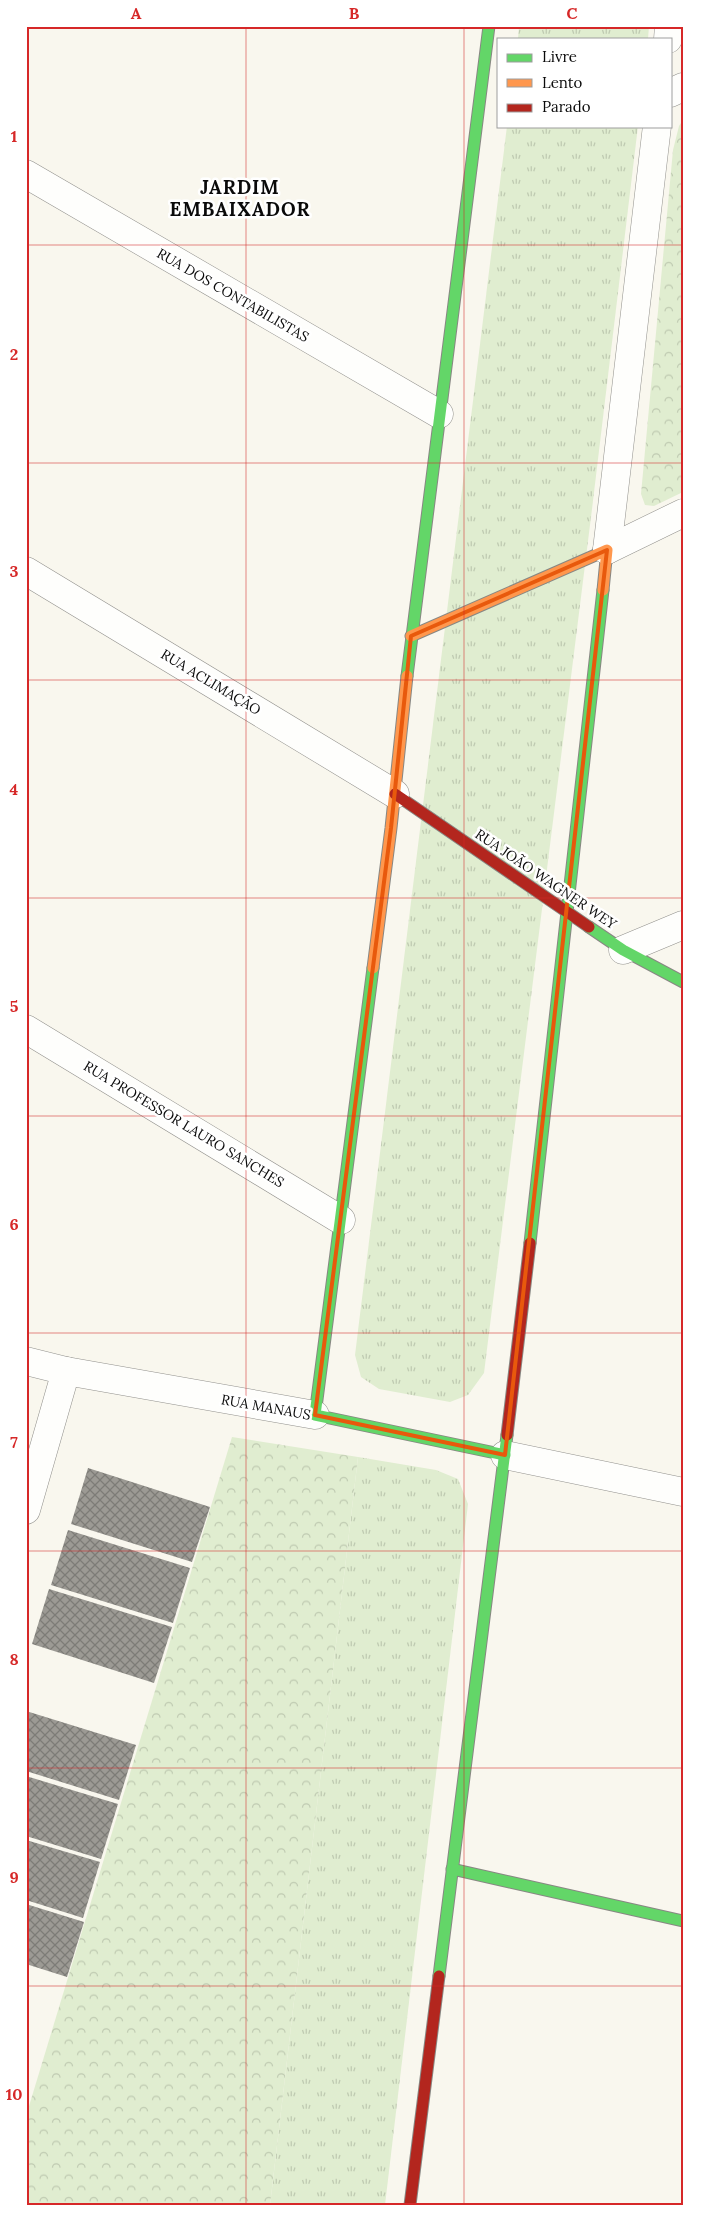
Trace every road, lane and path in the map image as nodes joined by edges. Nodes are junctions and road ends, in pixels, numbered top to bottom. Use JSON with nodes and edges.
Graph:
{"nodes":[{"id":1,"x":489,"y":26,"type":"edge"},
{"id":2,"x":657,"y":128,"type":"edge"},
{"id":3,"x":26,"y":174,"type":"edge"},
{"id":4,"x":439,"y":414,"type":"junction"},
{"id":5,"x":683,"y":513,"type":"edge"},
{"id":6,"x":607,"y":550,"type":"junction"},
{"id":7,"x":26,"y":571,"type":"edge"},
{"id":8,"x":411,"y":636,"type":"junction"},
{"id":9,"x":395,"y":794,"type":"junction"},
{"id":10,"x":568,"y":912,"type":"junction"},
{"id":11,"x":683,"y":924,"type":"edge"},
{"id":12,"x":623,"y":950,"type":"junction"},
{"id":13,"x":683,"y":982,"type":"edge"},
{"id":14,"x":26,"y":1029,"type":"edge"},
{"id":15,"x":341,"y":1220,"type":"junction"},
{"id":16,"x":26,"y":1361,"type":"edge"},
{"id":17,"x":66,"y":1371,"type":"junction"},
{"id":18,"x":315,"y":1416,"type":"junction"},
{"id":19,"x":505,"y":1455,"type":"junction"},
{"id":20,"x":683,"y":1492,"type":"edge"},
{"id":21,"x":26,"y":1510,"type":"edge"},
{"id":22,"x":452,"y":1870,"type":"junction"},
{"id":23,"x":683,"y":1921,"type":"edge"},
{"id":24,"x":410,"y":2205,"type":"edge"}],
"edges":[{"from":1,"to":4,"type":"street"},
{"from":2,"to":6,"type":"street"},
{"from":3,"to":4,"type":"street","name":"RUA DOS CONTABILISTAS"},
{"from":4,"to":8,"type":"street"},
{"from":5,"to":6,"type":"street"},
{"from":6,"to":8,"type":"street"},
{"from":6,"to":10,"type":"street"},
{"from":7,"to":9,"type":"street","name":"RUA ACLIMAÇÃO"},
{"from":8,"to":9,"type":"street"},
{"from":9,"to":10,"type":"street","name":"RUA JOÃO WAGNER WEY"},
{"from":9,"to":15,"type":"street"},
{"from":10,"to":12,"type":"street","name":"RUA JOÃO WAGNER WEY"},
{"from":10,"to":19,"type":"street"},
{"from":11,"to":12,"type":"street"},
{"from":12,"to":13,"type":"street","name":"RUA JOÃO WAGNER WEY"},
{"from":14,"to":15,"type":"street","name":"RUA PROFESSOR LAURO SANCHES"},
{"from":15,"to":18,"type":"street"},
{"from":16,"to":17,"type":"street","name":"RUA MANAUS"},
{"from":17,"to":18,"type":"street","name":"RUA MANAUS"},
{"from":17,"to":21,"type":"street"},
{"from":18,"to":19,"type":"street","name":"RUA MANAUS"},
{"from":19,"to":20,"type":"street"},
{"from":19,"to":22,"type":"street"},
{"from":22,"to":23,"type":"street"},
{"from":22,"to":24,"type":"street"}]}
